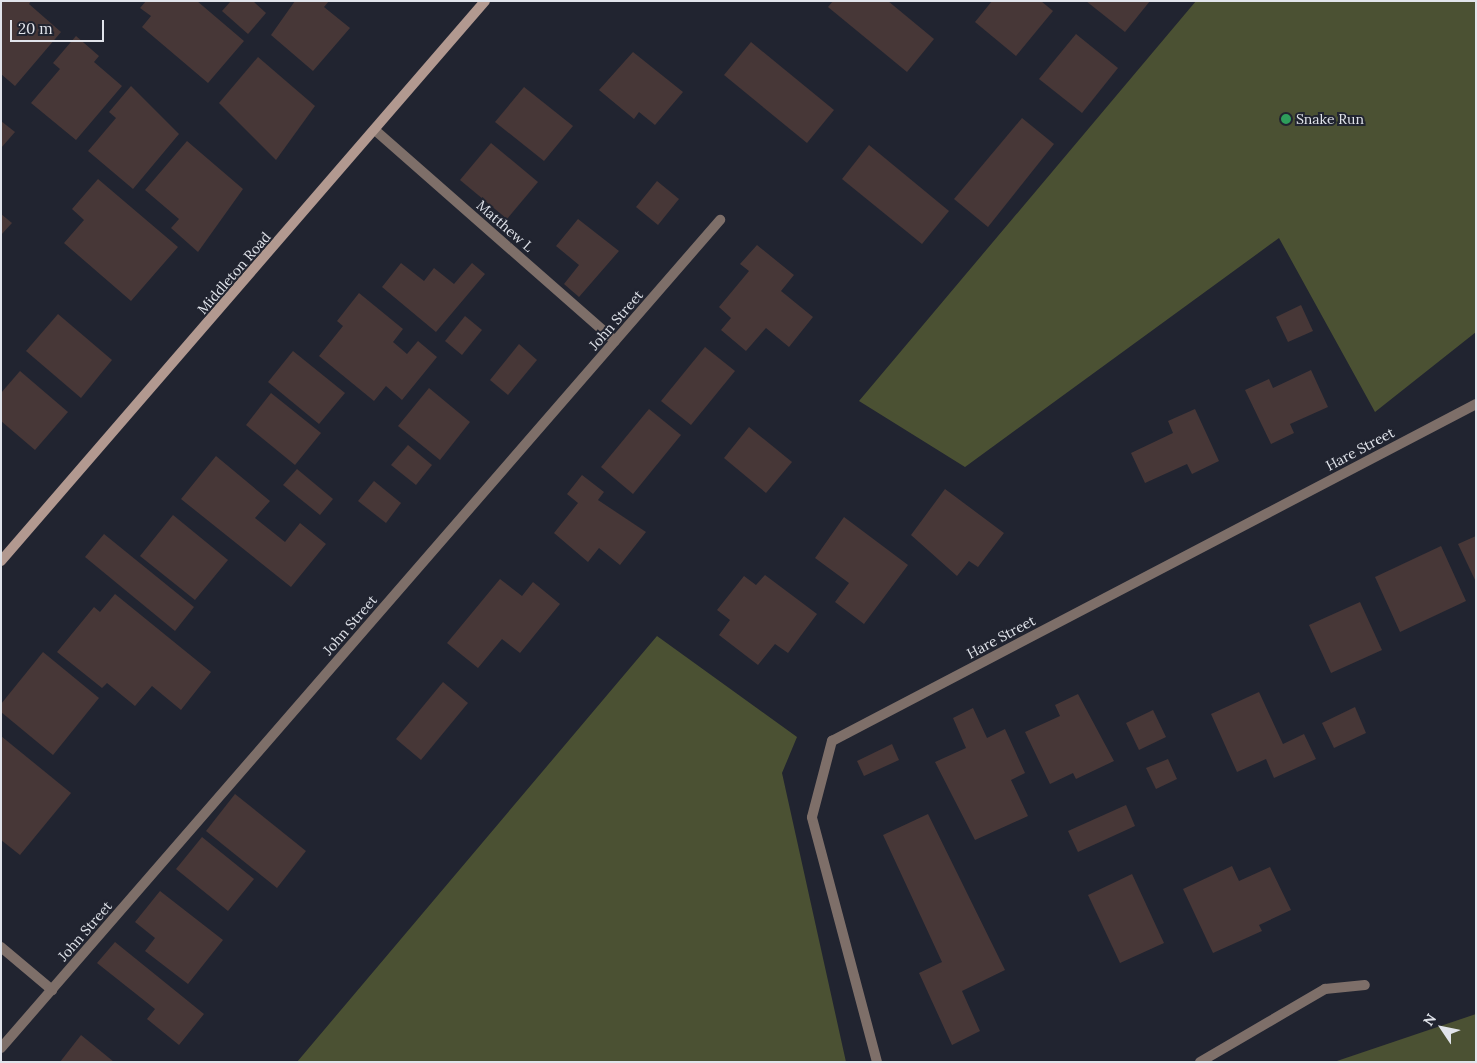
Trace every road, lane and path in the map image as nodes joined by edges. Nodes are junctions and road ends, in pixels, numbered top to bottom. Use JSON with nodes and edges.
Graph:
{"nodes":[{"id":1,"x":484,"y":1,"type":"edge"},
{"id":2,"x":376,"y":131,"type":"junction"},
{"id":3,"x":720,"y":220,"type":"dead end"},
{"id":4,"x":616,"y":341,"type":"junction"},
{"id":5,"x":1476,"y":404,"type":"edge"},
{"id":6,"x":1,"y":561,"type":"edge"},
{"id":7,"x":1,"y":947,"type":"edge"},
{"id":8,"x":1365,"y":985,"type":"dead end"},
{"id":9,"x":52,"y":990,"type":"junction"},
{"id":10,"x":1,"y":1048,"type":"edge"},
{"id":11,"x":877,"y":1062,"type":"edge"},
{"id":12,"x":1200,"y":1062,"type":"edge"}],
"edges":[{"from":1,"to":2,"type":"main road","name":"Middleton Road"},
{"from":2,"to":4,"type":"street","name":"Matthew L"},
{"from":2,"to":6,"type":"main road","name":"Middleton Road"},
{"from":3,"to":4,"type":"street","name":"John Street"},
{"from":4,"to":9,"type":"street","name":"John Street"},
{"from":5,"to":11,"type":"street","name":"Hare Street"},
{"from":7,"to":9,"type":"street"},
{"from":8,"to":12,"type":"street"},
{"from":9,"to":10,"type":"street","name":"John Street"}]}
